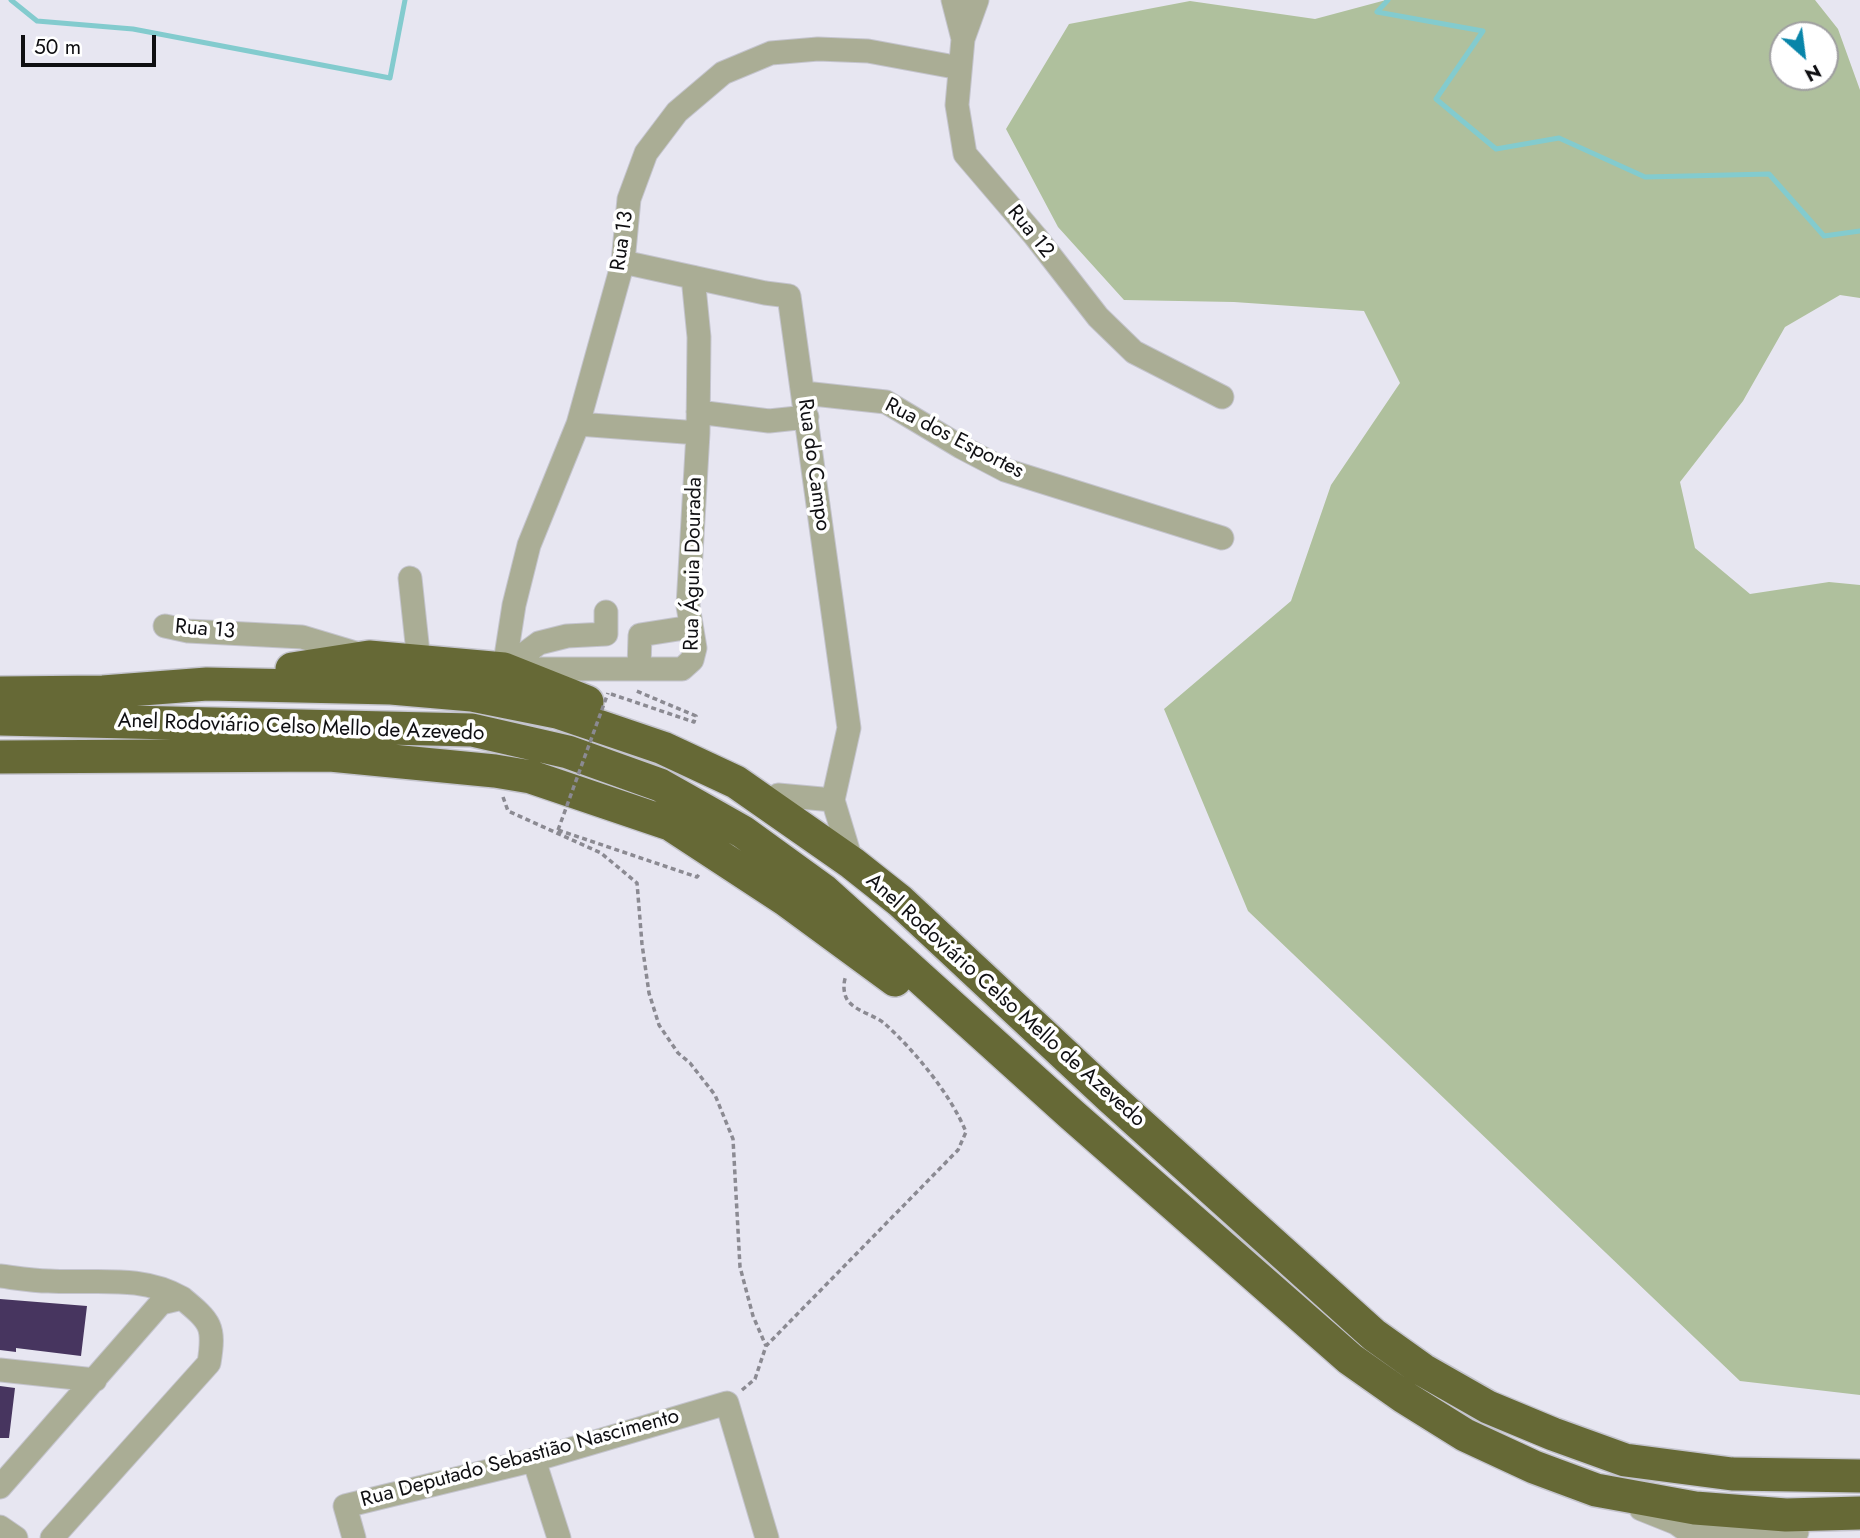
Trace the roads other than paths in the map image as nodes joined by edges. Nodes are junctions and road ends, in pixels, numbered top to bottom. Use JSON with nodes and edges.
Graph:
{"nodes":[{"id":1,"x":953,"y":0,"type":"edge"},
{"id":2,"x":978,"y":0,"type":"edge"},
{"id":3,"x":964,"y":40,"type":"junction"},
{"id":4,"x":960,"y":68,"type":"junction"},
{"id":5,"x":623,"y":262,"type":"junction"},
{"id":6,"x":693,"y":277,"type":"junction"},
{"id":7,"x":804,"y":393,"type":"junction"},
{"id":8,"x":1222,"y":397,"type":"dead end"},
{"id":9,"x":807,"y":417,"type":"junction"},
{"id":10,"x":698,"y":422,"type":"junction"},
{"id":11,"x":578,"y":424,"type":"junction"},
{"id":12,"x":1222,"y":538,"type":"dead end"},
{"id":13,"x":411,"y":578,"type":"dead end"},
{"id":14,"x":606,"y":612,"type":"dead end"},
{"id":15,"x":164,"y":626,"type":"dead end"},
{"id":16,"x":691,"y":627,"type":"junction"},
{"id":17,"x":369,"y":657,"type":"junction"},
{"id":18,"x":419,"y":662,"type":"junction"},
{"id":19,"x":505,"y":669,"type":"junction"},
{"id":20,"x":639,"y":669,"type":"junction"},
{"id":21,"x":0,"y":681,"type":"edge"},
{"id":22,"x":207,"y":684,"type":"junction"},
{"id":23,"x":103,"y":692,"type":"junction"},
{"id":24,"x":0,"y":693,"type":"edge"},
{"id":25,"x":0,"y":719,"type":"edge"},
{"id":26,"x":0,"y":757,"type":"edge"},
{"id":27,"x":778,"y":795,"type":"junction"},
{"id":28,"x":833,"y":800,"type":"junction"},
{"id":29,"x":812,"y":834,"type":"junction"},
{"id":30,"x":852,"y":863,"type":"junction"},
{"id":31,"x":1071,"y":1114,"type":"junction"},
{"id":32,"x":0,"y":1276,"type":"edge"},
{"id":33,"x":76,"y":1281,"type":"junction"},
{"id":34,"x":182,"y":1298,"type":"junction"},
{"id":35,"x":142,"y":1324,"type":"junction"},
{"id":36,"x":0,"y":1370,"type":"edge"},
{"id":37,"x":95,"y":1380,"type":"junction"},
{"id":38,"x":534,"y":1460,"type":"junction"},
{"id":39,"x":1534,"y":1467,"type":"junction"},
{"id":40,"x":1860,"y":1476,"type":"edge"},
{"id":41,"x":0,"y":1488,"type":"edge"},
{"id":42,"x":1860,"y":1516,"type":"edge"},
{"id":43,"x":1676,"y":1523,"type":"junction"},
{"id":44,"x":0,"y":1527,"type":"edge"},
{"id":45,"x":1792,"y":1535,"type":"edge"},
{"id":46,"x":16,"y":1538,"type":"edge"},
{"id":47,"x":52,"y":1538,"type":"edge"},
{"id":48,"x":354,"y":1538,"type":"edge"},
{"id":49,"x":559,"y":1538,"type":"edge"},
{"id":50,"x":767,"y":1538,"type":"edge"},
{"id":51,"x":1697,"y":1538,"type":"edge"}],
"edges":[{"from":1,"to":3,"type":"street"},
{"from":2,"to":3,"type":"street","name":"Rua 12"},
{"from":3,"to":4,"type":"street","name":"Rua 12"},
{"from":4,"to":5,"type":"street","name":"Rua 13"},
{"from":4,"to":8,"type":"street","name":"Rua 12"},
{"from":5,"to":6,"type":"street","name":"Rua do Campo"},
{"from":5,"to":11,"type":"street","name":"Rua 13"},
{"from":6,"to":7,"type":"street","name":"Rua do Campo"},
{"from":6,"to":10,"type":"street","name":"Rua Águia Dourada"},
{"from":7,"to":9,"type":"street","name":"Rua do Campo"},
{"from":7,"to":12,"type":"street","name":"Rua dos Esportes"},
{"from":9,"to":10,"type":"street"},
{"from":9,"to":28,"type":"street","name":"Rua do Campo"},
{"from":10,"to":11,"type":"street"},
{"from":10,"to":16,"type":"street","name":"Rua Águia Dourada"},
{"from":11,"to":19,"type":"street","name":"Rua 13"},
{"from":13,"to":18,"type":"street"},
{"from":14,"to":19,"type":"street"},
{"from":15,"to":17,"type":"street","name":"Rua 13"},
{"from":16,"to":20,"type":"street"},
{"from":16,"to":20,"type":"street","name":"Rua Águia Dourada"},
{"from":17,"to":18,"type":"highway"},
{"from":17,"to":22,"type":"highway"},
{"from":18,"to":19,"type":"highway"},
{"from":19,"to":20,"type":"street","name":"Rua Águia Dourada"},
{"from":19,"to":27,"type":"highway"},
{"from":21,"to":23,"type":"street"},
{"from":22,"to":23,"type":"highway","name":"Anel Rodoviário Celso Mello de Azevedo"},
{"from":22,"to":29,"type":"highway","name":"Anel Rodoviário Celso Mello de Azevedo"},
{"from":23,"to":24,"type":"highway","name":"Anel Rodoviário Celso Mello de Azevedo"},
{"from":25,"to":31,"type":"highway","name":"Anel Rodoviário Celso Mello de Azevedo"},
{"from":26,"to":31,"type":"highway"},
{"from":27,"to":28,"type":"street"},
{"from":27,"to":29,"type":"highway"},
{"from":28,"to":30,"type":"street","name":"Rua do Campo"},
{"from":29,"to":30,"type":"highway","name":"Anel Rodoviário Celso Mello de Azevedo"},
{"from":30,"to":40,"type":"highway","name":"Anel Rodoviário Celso Mello de Azevedo"},
{"from":31,"to":39,"type":"highway","name":"Anel Rodoviário Celso Mello de Azevedo"},
{"from":32,"to":33,"type":"street"},
{"from":33,"to":34,"type":"street"},
{"from":33,"to":35,"type":"street"},
{"from":34,"to":35,"type":"street"},
{"from":34,"to":47,"type":"street"},
{"from":35,"to":37,"type":"street"},
{"from":36,"to":37,"type":"street"},
{"from":37,"to":41,"type":"street"},
{"from":38,"to":48,"type":"street","name":"Rua Deputado Sebastião Nascimento"},
{"from":38,"to":49,"type":"street"},
{"from":38,"to":50,"type":"street","name":"Rua Deputado Sebastião Nascimento"},
{"from":39,"to":42,"type":"highway","name":"Anel Rodoviário Celso Mello de Azevedo"},
{"from":39,"to":43,"type":"street"},
{"from":42,"to":45,"type":"street"},
{"from":43,"to":45,"type":"street"},
{"from":43,"to":51,"type":"street"},
{"from":44,"to":46,"type":"street"}]}
